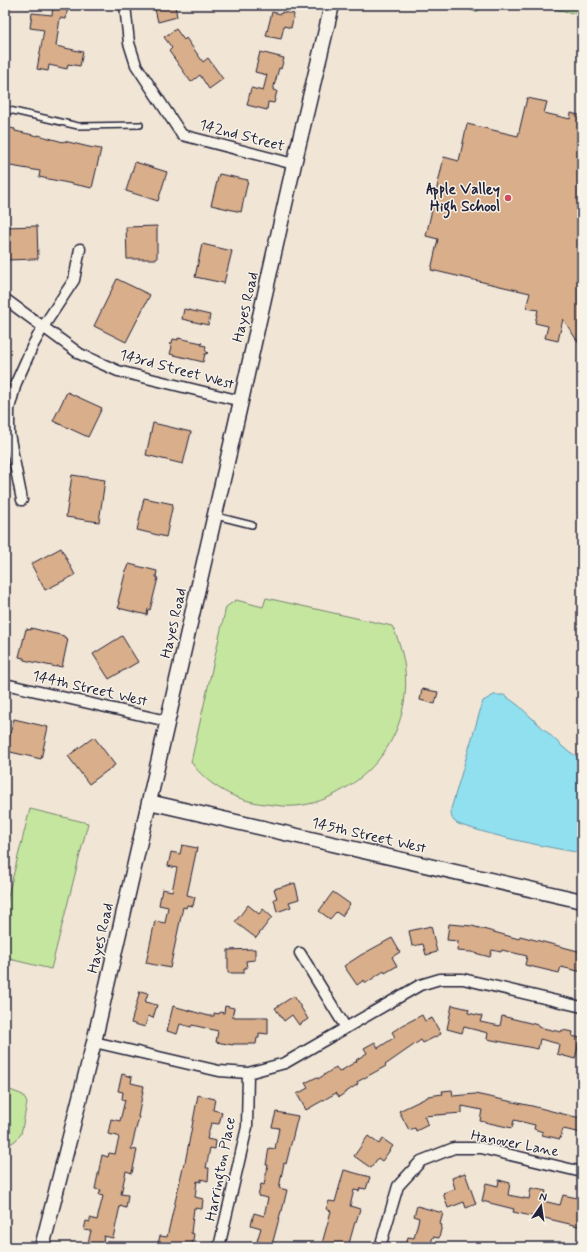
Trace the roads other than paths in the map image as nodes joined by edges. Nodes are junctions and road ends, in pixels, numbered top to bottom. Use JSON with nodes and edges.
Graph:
{"nodes":[{"id":1,"x":125,"y":5,"type":"edge"},
{"id":2,"x":332,"y":5,"type":"edge"},
{"id":3,"x":5,"y":109,"type":"edge"},
{"id":4,"x":140,"y":125,"type":"dead end"},
{"id":5,"x":294,"y":164,"type":"junction"},
{"id":6,"x":80,"y":249,"type":"dead end"},
{"id":7,"x":5,"y":299,"type":"edge"},
{"id":8,"x":43,"y":327,"type":"junction"},
{"id":9,"x":241,"y":402,"type":"junction"},
{"id":10,"x":22,"y":500,"type":"dead end"},
{"id":11,"x":215,"y":516,"type":"junction"},
{"id":12,"x":252,"y":525,"type":"dead end"},
{"id":13,"x":5,"y":684,"type":"edge"},
{"id":14,"x":167,"y":721,"type":"junction"},
{"id":15,"x":149,"y":802,"type":"junction"},
{"id":16,"x":582,"y":901,"type":"edge"},
{"id":17,"x":300,"y":953,"type":"dead end"},
{"id":18,"x":582,"y":1007,"type":"edge"},
{"id":19,"x":346,"y":1028,"type":"junction"},
{"id":20,"x":94,"y":1042,"type":"junction"},
{"id":21,"x":248,"y":1072,"type":"junction"},
{"id":22,"x":582,"y":1172,"type":"edge"},
{"id":23,"x":42,"y":1247,"type":"edge"},
{"id":24,"x":220,"y":1247,"type":"edge"},
{"id":25,"x":380,"y":1247,"type":"edge"}],
"edges":[{"from":1,"to":5,"type":"street","name":"142nd Street"},
{"from":2,"to":5,"type":"street","name":"Hayes Road"},
{"from":3,"to":4,"type":"lane"},
{"from":5,"to":9,"type":"street","name":"Hayes Road"},
{"from":6,"to":8,"type":"street"},
{"from":7,"to":8,"type":"street","name":"143rd Street West"},
{"from":8,"to":9,"type":"street","name":"143rd Street West"},
{"from":8,"to":10,"type":"street"},
{"from":9,"to":11,"type":"street","name":"Hayes Road"},
{"from":11,"to":12,"type":"lane"},
{"from":11,"to":14,"type":"street","name":"Hayes Road"},
{"from":13,"to":14,"type":"street","name":"144th Street West"},
{"from":14,"to":15,"type":"street","name":"Hayes Road"},
{"from":15,"to":16,"type":"street","name":"145th Street West"},
{"from":15,"to":20,"type":"street","name":"Hayes Road"},
{"from":17,"to":19,"type":"street"},
{"from":18,"to":19,"type":"street"},
{"from":19,"to":21,"type":"street"},
{"from":20,"to":21,"type":"street"},
{"from":20,"to":23,"type":"street","name":"Hayes Road"},
{"from":21,"to":24,"type":"street","name":"Harrington Place"},
{"from":22,"to":25,"type":"street","name":"Hanover Lane"}]}
